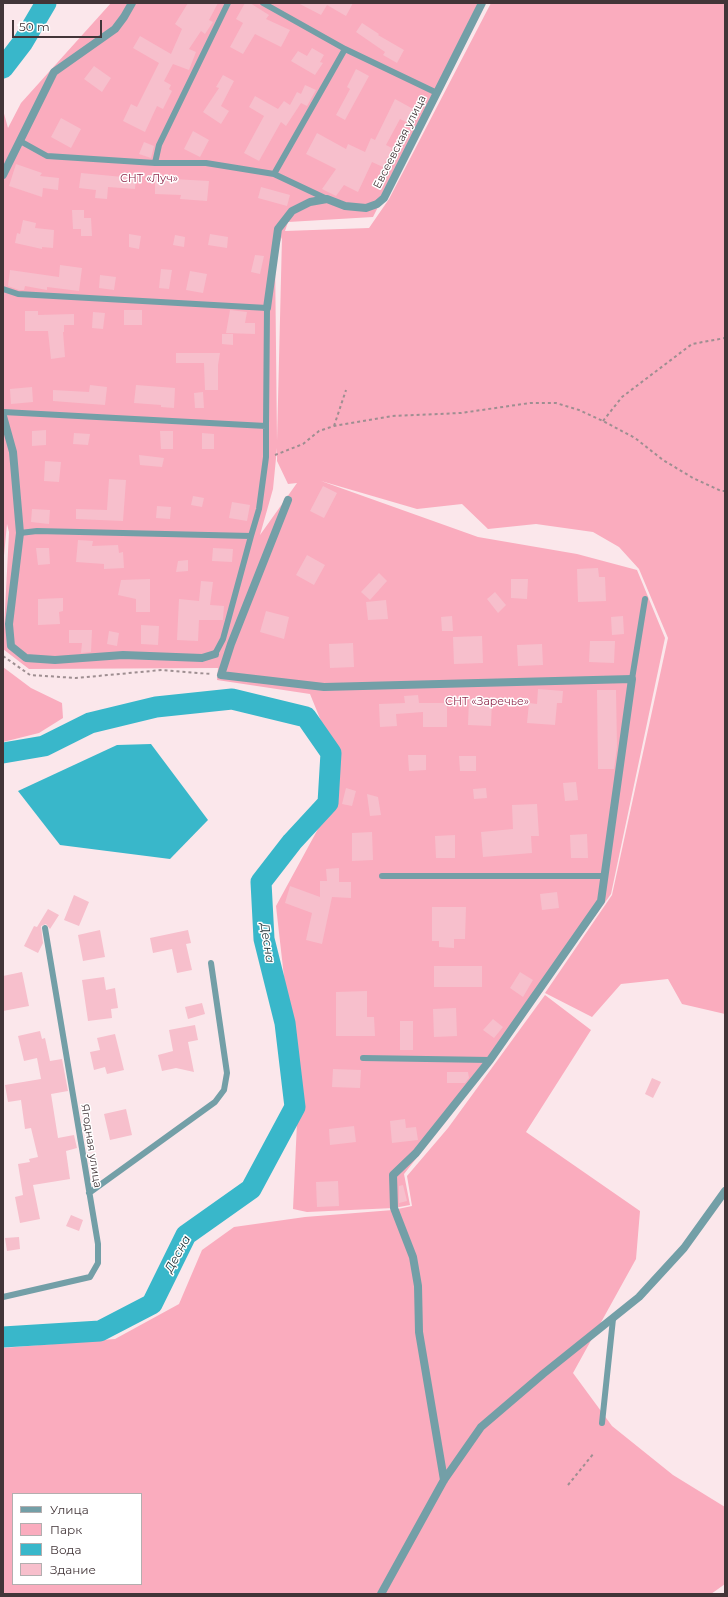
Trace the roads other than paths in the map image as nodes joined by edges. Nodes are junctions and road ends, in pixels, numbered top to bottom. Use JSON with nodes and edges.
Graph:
{"nodes":[{"id":1,"x":132,"y":3,"type":"edge"},
{"id":2,"x":228,"y":3,"type":"edge"},
{"id":3,"x":263,"y":3,"type":"edge"},
{"id":4,"x":482,"y":3,"type":"edge"},
{"id":5,"x":345,"y":49,"type":"junction"},
{"id":6,"x":438,"y":93,"type":"junction"},
{"id":7,"x":20,"y":141,"type":"junction"},
{"id":8,"x":155,"y":163,"type":"junction"},
{"id":9,"x":274,"y":174,"type":"junction"},
{"id":10,"x":3,"y":175,"type":"edge"},
{"id":11,"x":327,"y":199,"type":"junction"},
{"id":12,"x":3,"y":289,"type":"edge"},
{"id":13,"x":267,"y":308,"type":"junction"},
{"id":14,"x":3,"y":412,"type":"edge"},
{"id":15,"x":3,"y":416,"type":"edge"},
{"id":16,"x":266,"y":426,"type":"junction"},
{"id":17,"x":288,"y":500,"type":"dead end"},
{"id":18,"x":20,"y":533,"type":"junction"},
{"id":19,"x":251,"y":536,"type":"junction"},
{"id":20,"x":645,"y":599,"type":"dead end"},
{"id":21,"x":215,"y":654,"type":"joint"},
{"id":22,"x":632,"y":679,"type":"junction"},
{"id":23,"x":382,"y":876,"type":"dead end"},
{"id":24,"x":605,"y":876,"type":"junction"},
{"id":25,"x":45,"y":928,"type":"dead end"},
{"id":26,"x":210,"y":964,"type":"dead end"},
{"id":27,"x":363,"y":1058,"type":"dead end"},
{"id":28,"x":490,"y":1060,"type":"junction"},
{"id":29,"x":725,"y":1191,"type":"edge"},
{"id":30,"x":89,"y":1193,"type":"junction"},
{"id":31,"x":3,"y":1297,"type":"edge"},
{"id":32,"x":613,"y":1319,"type":"junction"},
{"id":33,"x":602,"y":1423,"type":"dead end"},
{"id":34,"x":444,"y":1480,"type":"junction"},
{"id":35,"x":381,"y":1594,"type":"edge"}],
"edges":[{"from":1,"to":7,"type":"street"},
{"from":2,"to":8,"type":"lane"},
{"from":3,"to":5,"type":"lane"},
{"from":4,"to":6,"type":"street","name":"Евсеевская улица"},
{"from":5,"to":6,"type":"lane"},
{"from":5,"to":9,"type":"lane"},
{"from":6,"to":11,"type":"street","name":"Евсеевская улица"},
{"from":7,"to":8,"type":"lane"},
{"from":7,"to":10,"type":"street"},
{"from":8,"to":9,"type":"lane"},
{"from":9,"to":11,"type":"lane"},
{"from":11,"to":13,"type":"street","name":"Евсеевская улица"},
{"from":12,"to":13,"type":"lane"},
{"from":13,"to":16,"type":"lane"},
{"from":14,"to":16,"type":"lane"},
{"from":15,"to":18,"type":"street"},
{"from":16,"to":19,"type":"lane"},
{"from":17,"to":22,"type":"street"},
{"from":18,"to":19,"type":"lane"},
{"from":18,"to":21,"type":"street"},
{"from":19,"to":21,"type":"lane"},
{"from":20,"to":22,"type":"lane"},
{"from":22,"to":24,"type":"street"},
{"from":23,"to":24,"type":"lane"},
{"from":24,"to":28,"type":"street"},
{"from":25,"to":30,"type":"lane","name":"Ягодная улица"},
{"from":26,"to":30,"type":"lane"},
{"from":27,"to":28,"type":"lane"},
{"from":28,"to":34,"type":"street"},
{"from":29,"to":32,"type":"street"},
{"from":30,"to":31,"type":"lane","name":"Ягодная улица"},
{"from":32,"to":33,"type":"lane"},
{"from":32,"to":34,"type":"street"},
{"from":34,"to":35,"type":"street"}]}
